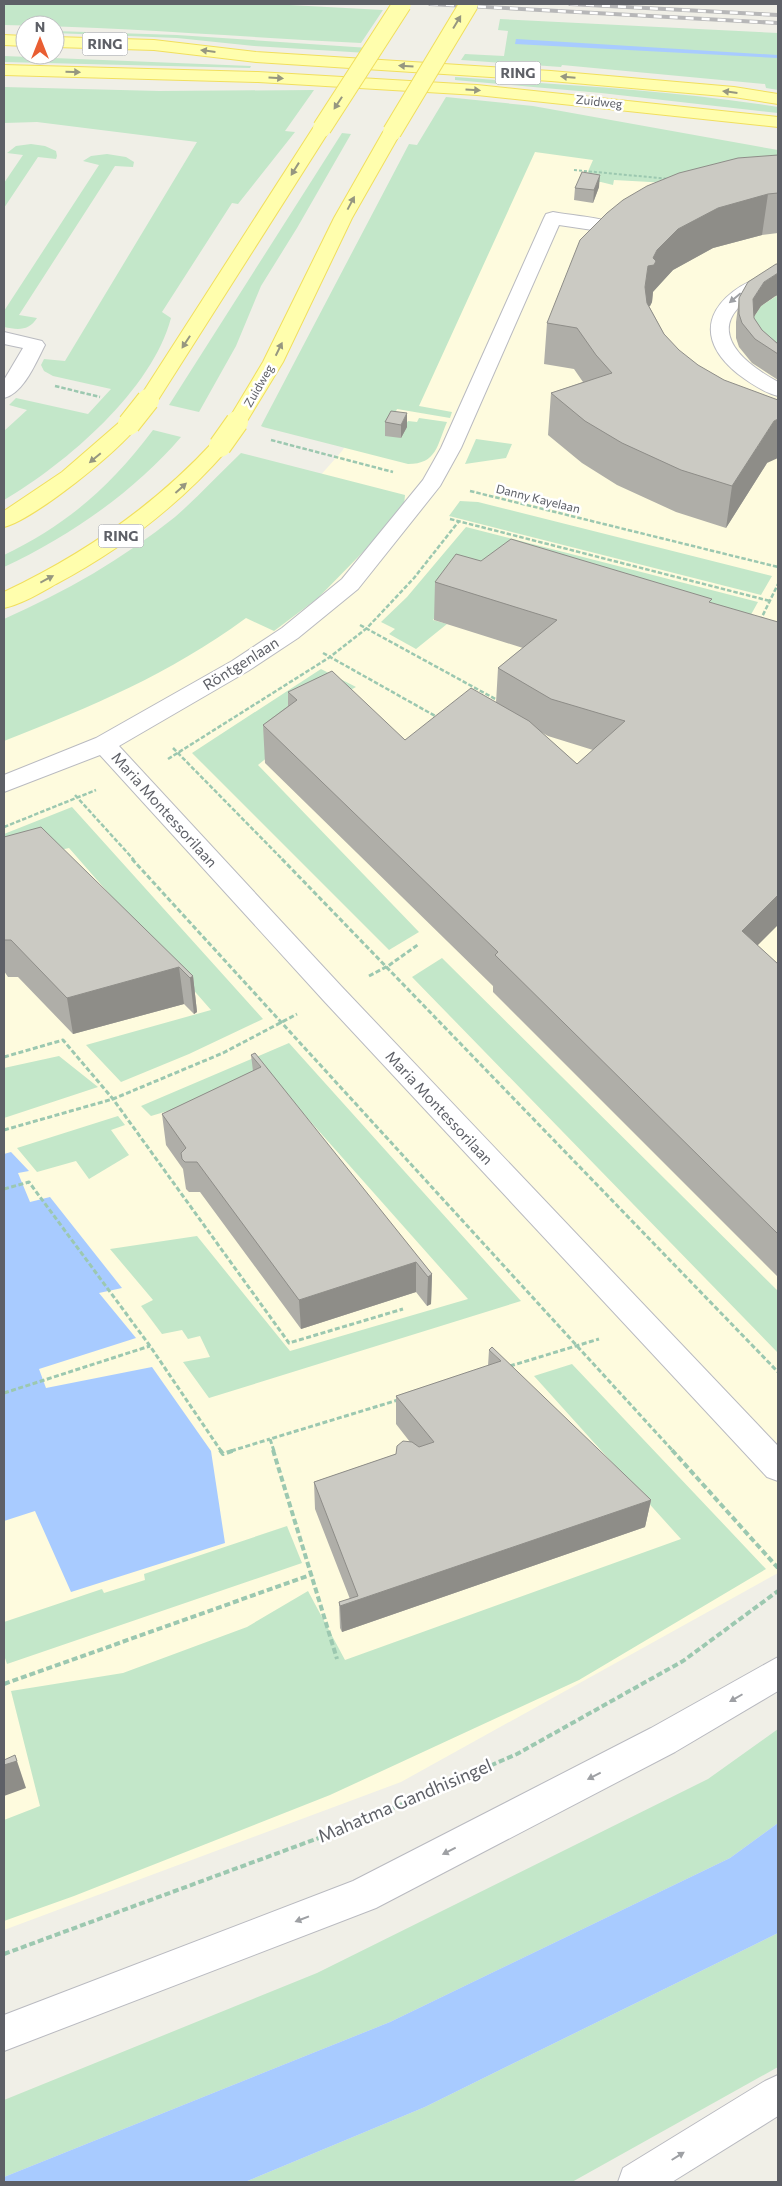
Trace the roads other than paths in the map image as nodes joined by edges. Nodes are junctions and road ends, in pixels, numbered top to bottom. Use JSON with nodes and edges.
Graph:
{"nodes":[{"id":1,"x":402,"y":4,"type":"edge"},
{"id":2,"x":468,"y":4,"type":"edge"},
{"id":3,"x":65,"y":42,"type":"edge"},
{"id":4,"x":4,"y":70,"type":"edge"},
{"id":5,"x":24,"y":71,"type":"junction"},
{"id":6,"x":4,"y":76,"type":"edge"},
{"id":7,"x":778,"y":99,"type":"edge"},
{"id":8,"x":778,"y":122,"type":"edge"},
{"id":9,"x":629,"y":235,"type":"edge"},
{"id":10,"x":778,"y":277,"type":"edge"},
{"id":11,"x":4,"y":338,"type":"edge"},
{"id":12,"x":778,"y":390,"type":"edge"},
{"id":13,"x":4,"y":392,"type":"edge"},
{"id":14,"x":4,"y":520,"type":"edge"},
{"id":15,"x":4,"y":601,"type":"edge"},
{"id":16,"x":104,"y":744,"type":"junction"},
{"id":17,"x":4,"y":784,"type":"edge"},
{"id":18,"x":778,"y":1467,"type":"edge"},
{"id":19,"x":778,"y":1673,"type":"edge"},
{"id":20,"x":4,"y":2034,"type":"edge"},
{"id":21,"x":778,"y":2094,"type":"edge"},
{"id":22,"x":637,"y":2182,"type":"edge"}],
"edges":[{"from":1,"to":14,"type":"main road","one_way":true,"bridge":true},
{"from":15,"to":2,"type":"main road","name":"Zuidweg","number":"RING","one_way":true,"bridge":true},
{"from":7,"to":3,"type":"main road","name":"Zuidweg","number":"RING","one_way":true},
{"from":4,"to":5,"type":"main road","name":"Zuidweg","number":"RING"},
{"from":5,"to":6,"type":"street"},
{"from":5,"to":8,"type":"main road","name":"Zuidweg","number":"RING","one_way":true},
{"from":9,"to":16,"type":"street","name":"Röntgenlaan"},
{"from":10,"to":12,"type":"street","one_way":true},
{"from":11,"to":13,"type":"street"},
{"from":16,"to":17,"type":"street","name":"Röntgenlaan"},
{"from":16,"to":18,"type":"street","name":"Maria Montessorilaan"},
{"from":19,"to":20,"type":"street","one_way":true},
{"from":22,"to":21,"type":"street","one_way":true}]}
